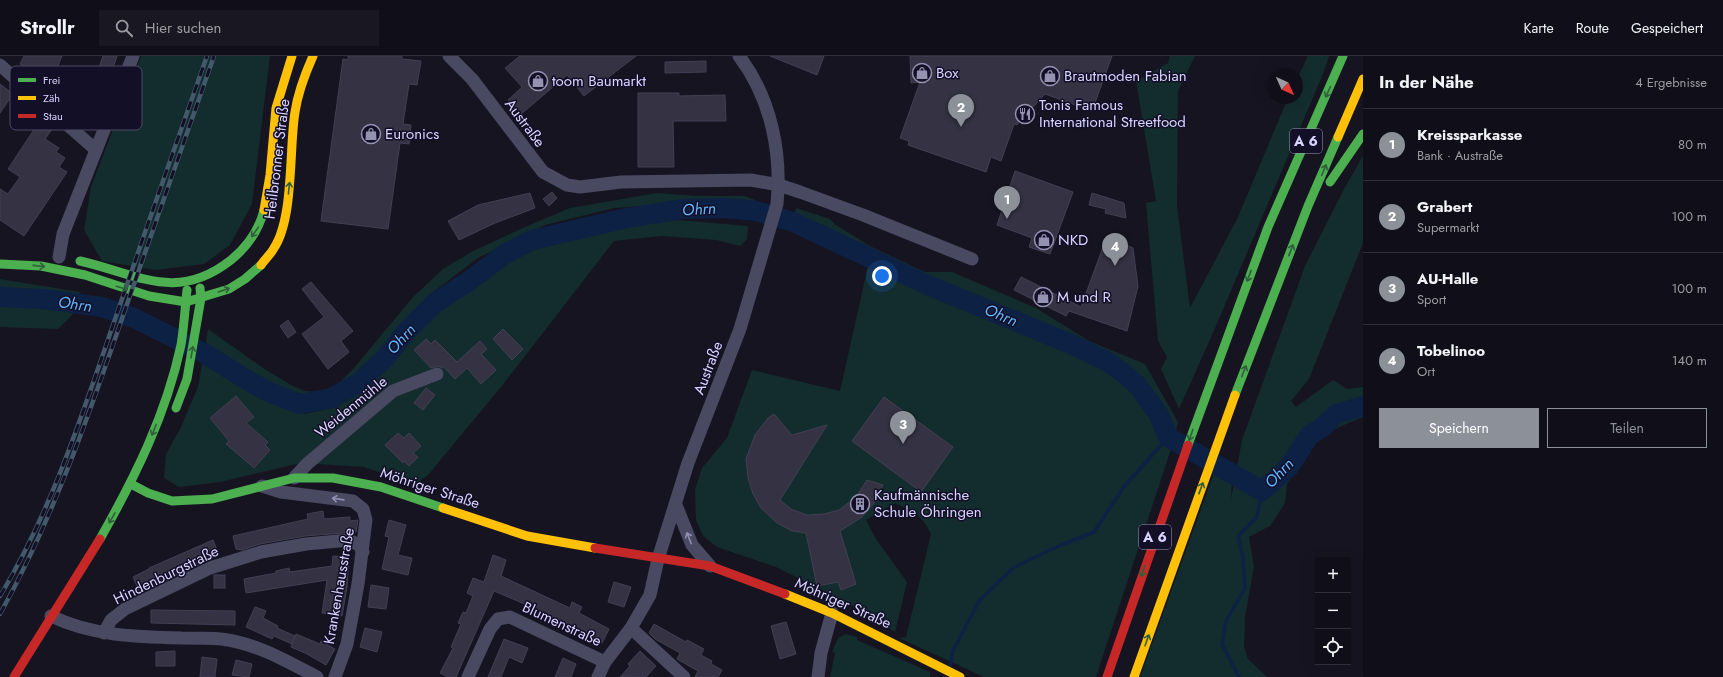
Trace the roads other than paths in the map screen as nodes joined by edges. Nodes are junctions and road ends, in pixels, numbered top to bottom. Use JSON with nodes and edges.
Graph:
{"nodes":[{"id":1,"x":132,"y":56,"type":"edge"},
{"id":2,"x":292,"y":56,"type":"edge"},
{"id":3,"x":313,"y":56,"type":"edge"},
{"id":4,"x":739,"y":56,"type":"edge"},
{"id":5,"x":1343,"y":56,"type":"edge"},
{"id":6,"x":450,"y":57,"type":"edge"},
{"id":7,"x":0,"y":65,"type":"edge"},
{"id":8,"x":128,"y":66,"type":"edge"},
{"id":9,"x":10,"y":74,"type":"edge"},
{"id":10,"x":1363,"y":79,"type":"edge"},
{"id":11,"x":73,"y":130,"type":"edge"},
{"id":12,"x":104,"y":130,"type":"edge"},
{"id":13,"x":1363,"y":134,"type":"edge"},
{"id":14,"x":96,"y":150,"type":"junction"},
{"id":15,"x":779,"y":185,"type":"junction"},
{"id":16,"x":1308,"y":206,"type":"junction"},
{"id":17,"x":62,"y":258,"type":"joint"},
{"id":18,"x":972,"y":258,"type":"dead end"},
{"id":19,"x":0,"y":264,"type":"edge"},
{"id":20,"x":199,"y":280,"type":"junction"},
{"id":21,"x":187,"y":283,"type":"junction"},
{"id":22,"x":201,"y":298,"type":"junction"},
{"id":23,"x":186,"y":302,"type":"junction"},
{"id":24,"x":437,"y":374,"type":"dead end"},
{"id":25,"x":173,"y":416,"type":"dead end"},
{"id":26,"x":294,"y":478,"type":"junction"},
{"id":27,"x":132,"y":484,"type":"junction"},
{"id":28,"x":261,"y":485,"type":"junction"},
{"id":29,"x":676,"y":505,"type":"junction"},
{"id":30,"x":124,"y":514,"type":"dead end"},
{"id":31,"x":363,"y":552,"type":"junction"},
{"id":32,"x":658,"y":559,"type":"junction"},
{"id":33,"x":710,"y":566,"type":"junction"},
{"id":34,"x":53,"y":612,"type":"junction"},
{"id":35,"x":832,"y":613,"type":"junction"},
{"id":36,"x":631,"y":628,"type":"junction"},
{"id":37,"x":104,"y":633,"type":"junction"},
{"id":38,"x":605,"y":662,"type":"junction"},
{"id":39,"x":14,"y":677,"type":"edge"},
{"id":40,"x":317,"y":677,"type":"edge"},
{"id":41,"x":335,"y":677,"type":"edge"},
{"id":42,"x":468,"y":677,"type":"edge"},
{"id":43,"x":598,"y":677,"type":"edge"},
{"id":44,"x":684,"y":677,"type":"edge"},
{"id":45,"x":818,"y":677,"type":"edge"},
{"id":46,"x":960,"y":677,"type":"edge"},
{"id":47,"x":1107,"y":677,"type":"edge"},
{"id":48,"x":1134,"y":677,"type":"edge"}],
"edges":[{"from":1,"to":8,"type":"street"},
{"from":2,"to":20,"type":"main road","name":"Heilbronner Straße","one_way":true},
{"from":22,"to":3,"type":"main road","name":"Heilbronner Straße","one_way":true},
{"from":4,"to":15,"type":"street","name":"Austraße"},
{"from":5,"to":47,"type":"main road","number":"A 6","one_way":true},
{"from":6,"to":15,"type":"street","name":"Austraße"},
{"from":7,"to":9,"type":"street"},
{"from":16,"to":10,"type":"main road","number":"A 6","one_way":true},
{"from":11,"to":14,"type":"street"},
{"from":12,"to":14,"type":"street"},
{"from":13,"to":16,"type":"main road"},
{"from":14,"to":17,"type":"street"},
{"from":15,"to":18,"type":"street","name":"Austraße"},
{"from":15,"to":29,"type":"street","name":"Austraße"},
{"from":48,"to":16,"type":"main road","number":"A 6","one_way":true},
{"from":17,"to":21,"type":"main road","name":"Heilbronner Straße"},
{"from":19,"to":23,"type":"main road","name":"Heilbronner Straße","one_way":true},
{"from":20,"to":21,"type":"main road","name":"Heilbronner Straße"},
{"from":20,"to":22,"type":"main road"},
{"from":21,"to":23,"type":"main road"},
{"from":22,"to":23,"type":"main road","name":"Heilbronner Straße"},
{"from":25,"to":22,"type":"main road","one_way":true},
{"from":23,"to":27,"type":"main road","one_way":true},
{"from":24,"to":26,"type":"street","name":"Weidenmühle"},
{"from":26,"to":28,"type":"main road","name":"Möhriger Straße"},
{"from":26,"to":32,"type":"main road","name":"Möhriger Straße"},
{"from":27,"to":28,"type":"main road","name":"Möhriger Straße"},
{"from":27,"to":34,"type":"main road","one_way":true},
{"from":31,"to":28,"type":"street","name":"Krankenhausstraße","one_way":true},
{"from":29,"to":32,"type":"street","name":"Austraße"},
{"from":33,"to":29,"type":"street","name":"Möhriger Straße","one_way":true},
{"from":30,"to":34,"type":"main road"},
{"from":31,"to":37,"type":"street","name":"Hindenburgstraße"},
{"from":31,"to":41,"type":"street","name":"Krankenhausstraße"},
{"from":32,"to":33,"type":"main road","name":"Möhriger Straße"},
{"from":32,"to":36,"type":"street","name":"Austraße"},
{"from":33,"to":35,"type":"main road","name":"Möhriger Straße"},
{"from":34,"to":37,"type":"street"},
{"from":34,"to":39,"type":"main road"},
{"from":35,"to":45,"type":"street"},
{"from":35,"to":46,"type":"main road","name":"Möhriger Straße"},
{"from":36,"to":38,"type":"street","name":"Austraße"},
{"from":36,"to":44,"type":"street"},
{"from":37,"to":40,"type":"street"},
{"from":38,"to":42,"type":"street","name":"Blumenstraße"},
{"from":38,"to":43,"type":"street","name":"Austraße"}]}
